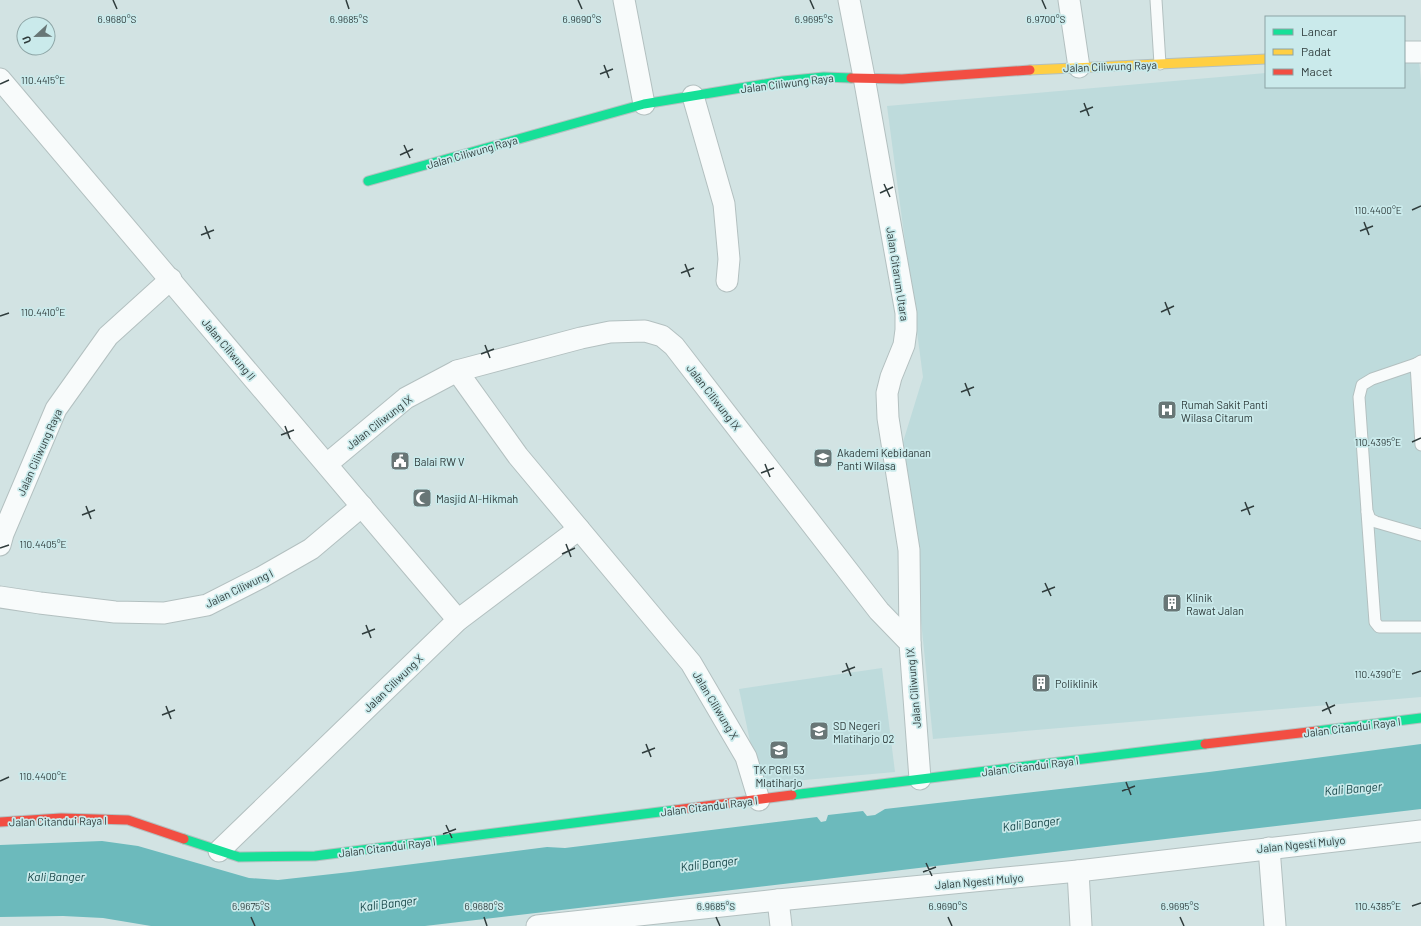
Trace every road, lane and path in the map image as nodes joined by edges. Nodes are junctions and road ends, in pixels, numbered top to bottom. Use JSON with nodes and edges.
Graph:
{"nodes":[{"id":1,"x":624,"y":0,"type":"edge"},
{"id":2,"x":849,"y":0,"type":"edge"},
{"id":3,"x":1069,"y":0,"type":"edge"},
{"id":4,"x":1156,"y":0,"type":"edge"},
{"id":5,"x":1405,"y":52,"type":"edge"},
{"id":6,"x":1421,"y":52,"type":"edge"},
{"id":7,"x":1265,"y":59,"type":"edge"},
{"id":8,"x":1160,"y":64,"type":"junction"},
{"id":9,"x":1079,"y":67,"type":"junction"},
{"id":10,"x":864,"y":77,"type":"junction"},
{"id":11,"x":0,"y":79,"type":"edge"},
{"id":12,"x":693,"y":96,"type":"junction"},
{"id":13,"x":644,"y":104,"type":"junction"},
{"id":14,"x":368,"y":181,"type":"dead end"},
{"id":15,"x":171,"y":279,"type":"junction"},
{"id":16,"x":727,"y":281,"type":"dead end"},
{"id":17,"x":1418,"y":363,"type":"edge"},
{"id":18,"x":457,"y":371,"type":"junction"},
{"id":19,"x":1421,"y":445,"type":"edge"},
{"id":20,"x":327,"y":464,"type":"junction"},
{"id":21,"x":362,"y":506,"type":"junction"},
{"id":22,"x":1367,"y":511,"type":"junction"},
{"id":23,"x":579,"y":529,"type":"junction"},
{"id":24,"x":1421,"y":535,"type":"edge"},
{"id":25,"x":0,"y":545,"type":"edge"},
{"id":26,"x":0,"y":597,"type":"edge"},
{"id":27,"x":458,"y":620,"type":"junction"},
{"id":28,"x":1421,"y":627,"type":"edge"},
{"id":29,"x":910,"y":643,"type":"junction"},
{"id":30,"x":1421,"y":718,"type":"edge"},
{"id":31,"x":920,"y":779,"type":"junction"},
{"id":32,"x":759,"y":800,"type":"junction"},
{"id":33,"x":0,"y":822,"type":"edge"},
{"id":34,"x":1421,"y":831,"type":"edge"},
{"id":35,"x":1269,"y":848,"type":"junction"},
{"id":36,"x":219,"y":851,"type":"junction"},
{"id":37,"x":1078,"y":871,"type":"junction"},
{"id":38,"x":778,"y":900,"type":"junction"},
{"id":39,"x":537,"y":926,"type":"edge"},
{"id":40,"x":781,"y":926,"type":"edge"},
{"id":41,"x":1081,"y":926,"type":"edge"},
{"id":42,"x":1275,"y":926,"type":"edge"}],
"edges":[{"from":1,"to":13,"type":"street"},
{"from":2,"to":10,"type":"street","name":"Jalan Citarum Utara"},
{"from":3,"to":9,"type":"street"},
{"from":4,"to":8,"type":"lane"},
{"from":5,"to":6,"type":"street"},
{"from":7,"to":8,"type":"street","name":"Jalan Ciliwung Raya"},
{"from":8,"to":9,"type":"street","name":"Jalan Ciliwung Raya"},
{"from":9,"to":10,"type":"street","name":"Jalan Ciliwung Raya"},
{"from":10,"to":12,"type":"street","name":"Jalan Ciliwung Raya"},
{"from":10,"to":29,"type":"street","name":"Jalan Citarum Utara"},
{"from":11,"to":15,"type":"street","name":"Jalan Ciliwung II"},
{"from":12,"to":13,"type":"street","name":"Jalan Ciliwung Raya"},
{"from":12,"to":16,"type":"street"},
{"from":13,"to":14,"type":"street","name":"Jalan Ciliwung Raya"},
{"from":15,"to":20,"type":"street","name":"Jalan Ciliwung II"},
{"from":15,"to":25,"type":"street","name":"Jalan Ciliwung Raya"},
{"from":17,"to":19,"type":"lane"},
{"from":17,"to":22,"type":"lane"},
{"from":18,"to":20,"type":"street","name":"Jalan Ciliwung IX"},
{"from":18,"to":23,"type":"street","name":"Jalan Ciliwung X"},
{"from":18,"to":29,"type":"street","name":"Jalan Ciliwung IX"},
{"from":20,"to":21,"type":"street","name":"Jalan Ciliwung II"},
{"from":21,"to":26,"type":"street","name":"Jalan Ciliwung I"},
{"from":21,"to":27,"type":"street","name":"Jalan Ciliwung II"},
{"from":22,"to":24,"type":"lane"},
{"from":22,"to":28,"type":"lane"},
{"from":23,"to":27,"type":"street","name":"Jalan Ciliwung X"},
{"from":23,"to":32,"type":"street","name":"Jalan Ciliwung X"},
{"from":27,"to":36,"type":"street","name":"Jalan Ciliwung X"},
{"from":29,"to":31,"type":"street","name":"Jalan Ciliwung IX"},
{"from":30,"to":31,"type":"street","name":"Jalan Citandui Raya I"},
{"from":31,"to":32,"type":"street","name":"Jalan Citandui Raya I"},
{"from":32,"to":36,"type":"street","name":"Jalan Citandui Raya I"},
{"from":33,"to":36,"type":"street","name":"Jalan Citandui Raya I"},
{"from":34,"to":35,"type":"street","name":"Jalan Ngesti Mulyo"},
{"from":35,"to":37,"type":"street","name":"Jalan Ngesti Mulyo"},
{"from":35,"to":42,"type":"street"},
{"from":37,"to":38,"type":"street","name":"Jalan Ngesti Mulyo"},
{"from":37,"to":41,"type":"street"},
{"from":38,"to":39,"type":"street","name":"Jalan Ngesti Mulyo"},
{"from":38,"to":40,"type":"street"}]}
